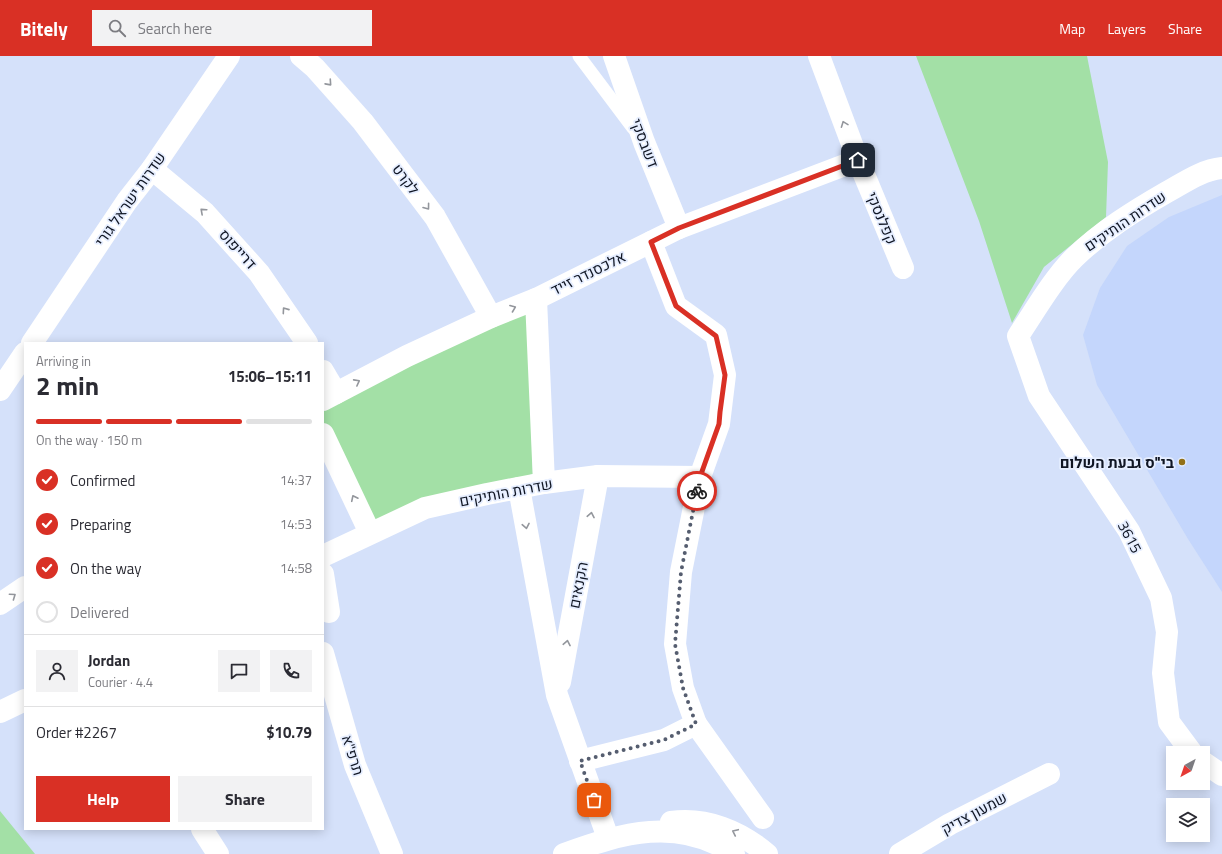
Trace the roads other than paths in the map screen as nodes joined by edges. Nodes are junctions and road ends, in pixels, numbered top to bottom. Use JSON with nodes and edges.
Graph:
{"nodes":[{"id":1,"x":229,"y":56,"type":"edge"},
{"id":2,"x":301,"y":56,"type":"edge"},
{"id":3,"x":579,"y":56,"type":"edge"},
{"id":4,"x":614,"y":56,"type":"edge"},
{"id":5,"x":819,"y":56,"type":"edge"},
{"id":6,"x":644,"y":142,"type":"junction"},
{"id":7,"x":858,"y":160,"type":"junction"},
{"id":8,"x":1222,"y":168,"type":"edge"},
{"id":9,"x":152,"y":169,"type":"junction"},
{"id":10,"x":679,"y":228,"type":"junction"},
{"id":11,"x":651,"y":242,"type":"junction"},
{"id":12,"x":902,"y":268,"type":"dead end"},
{"id":13,"x":536,"y":299,"type":"junction"},
{"id":14,"x":490,"y":317,"type":"junction"},
{"id":15,"x":1018,"y":336,"type":"joint"},
{"id":16,"x":33,"y":342,"type":"edge"},
{"id":17,"x":306,"y":342,"type":"edge"},
{"id":18,"x":24,"y":354,"type":"edge"},
{"id":19,"x":324,"y":375,"type":"edge"},
{"id":20,"x":0,"y":390,"type":"edge"},
{"id":21,"x":329,"y":397,"type":"edge"},
{"id":22,"x":324,"y":436,"type":"edge"},
{"id":23,"x":598,"y":476,"type":"junction"},
{"id":24,"x":700,"y":477,"type":"junction"},
{"id":25,"x":544,"y":483,"type":"junction"},
{"id":26,"x":519,"y":488,"type":"junction"},
{"id":27,"x":370,"y":533,"type":"junction"},
{"id":28,"x":324,"y":556,"type":"edge"},
{"id":29,"x":324,"y":579,"type":"edge"},
{"id":30,"x":24,"y":588,"type":"edge"},
{"id":31,"x":0,"y":604,"type":"edge"},
{"id":32,"x":330,"y":612,"type":"dead end"},
{"id":33,"x":324,"y":656,"type":"edge"},
{"id":34,"x":557,"y":695,"type":"junction"},
{"id":35,"x":24,"y":700,"type":"edge"},
{"id":36,"x":0,"y":712,"type":"edge"},
{"id":37,"x":696,"y":724,"type":"junction"},
{"id":38,"x":1187,"y":746,"type":"edge"},
{"id":39,"x":580,"y":761,"type":"junction"},
{"id":40,"x":1210,"y":767,"type":"edge"},
{"id":41,"x":1049,"y":774,"type":"dead end"},
{"id":42,"x":1222,"y":775,"type":"edge"},
{"id":43,"x":763,"y":818,"type":"dead end"},
{"id":44,"x":203,"y":830,"type":"edge"},
{"id":45,"x":647,"y":832,"type":"junction"},
{"id":46,"x":608,"y":838,"type":"junction"},
{"id":47,"x":218,"y":854,"type":"edge"},
{"id":48,"x":392,"y":854,"type":"edge"},
{"id":49,"x":564,"y":854,"type":"edge"},
{"id":50,"x":734,"y":854,"type":"edge"},
{"id":51,"x":767,"y":854,"type":"edge"},
{"id":52,"x":900,"y":854,"type":"edge"}],
"edges":[{"from":1,"to":9,"type":"street","name":"שדרות ישראל גורי"},
{"from":2,"to":14,"type":"street","name":"לקרט","one_way":true},
{"from":3,"to":6,"type":"lane"},
{"from":4,"to":6,"type":"street","name":"דשבסקי"},
{"from":7,"to":5,"type":"street","name":"קפלנסקי","one_way":true},
{"from":6,"to":10,"type":"street","name":"דשבסקי"},
{"from":7,"to":10,"type":"street","name":"אלכסנדר זייד"},
{"from":7,"to":12,"type":"street","name":"קפלנסקי"},
{"from":8,"to":15,"type":"street","name":"שדרות הותיקים"},
{"from":9,"to":16,"type":"street","name":"שדרות ישראל גורי"},
{"from":17,"to":9,"type":"street","name":"דרייפוס","one_way":true},
{"from":10,"to":11,"type":"street","name":"אלכסנדר זייד"},
{"from":11,"to":13,"type":"street","name":"אלכסנדר זייד"},
{"from":11,"to":24,"type":"street"},
{"from":14,"to":13,"type":"street","name":"אלכסנדר זייד","one_way":true},
{"from":13,"to":25,"type":"street"},
{"from":21,"to":14,"type":"street","name":"אלכסנדר זייד","one_way":true},
{"from":15,"to":38,"type":"street","name":"3615"},
{"from":18,"to":20,"type":"street"},
{"from":19,"to":21,"type":"street"},
{"from":27,"to":22,"type":"street","one_way":true},
{"from":23,"to":24,"type":"street","name":"שדרות הותיקים"},
{"from":23,"to":25,"type":"street","name":"שדרות הותיקים"},
{"from":34,"to":23,"type":"street","name":"הקנאים","one_way":true},
{"from":24,"to":37,"type":"street"},
{"from":25,"to":26,"type":"street","name":"שדרות הותיקים"},
{"from":26,"to":27,"type":"street","name":"שדרות הותיקים"},
{"from":26,"to":34,"type":"street","name":"הקנאים","one_way":true},
{"from":27,"to":28,"type":"street","name":"שדרות הותיקים"},
{"from":29,"to":32,"type":"street"},
{"from":31,"to":30,"type":"street","one_way":true},
{"from":33,"to":48,"type":"street","name":"תרפ\"א"},
{"from":34,"to":39,"type":"street","name":"הקנאים"},
{"from":35,"to":36,"type":"street"},
{"from":37,"to":39,"type":"street"},
{"from":37,"to":43,"type":"street"},
{"from":39,"to":46,"type":"street","name":"הקנאים"},
{"from":40,"to":42,"type":"street"},
{"from":41,"to":52,"type":"street","name":"שמעון צדיק"},
{"from":44,"to":47,"type":"street"},
{"from":45,"to":46,"type":"street"},
{"from":45,"to":50,"type":"street"},
{"from":51,"to":45,"type":"street","one_way":true},
{"from":46,"to":49,"type":"street"}]}
